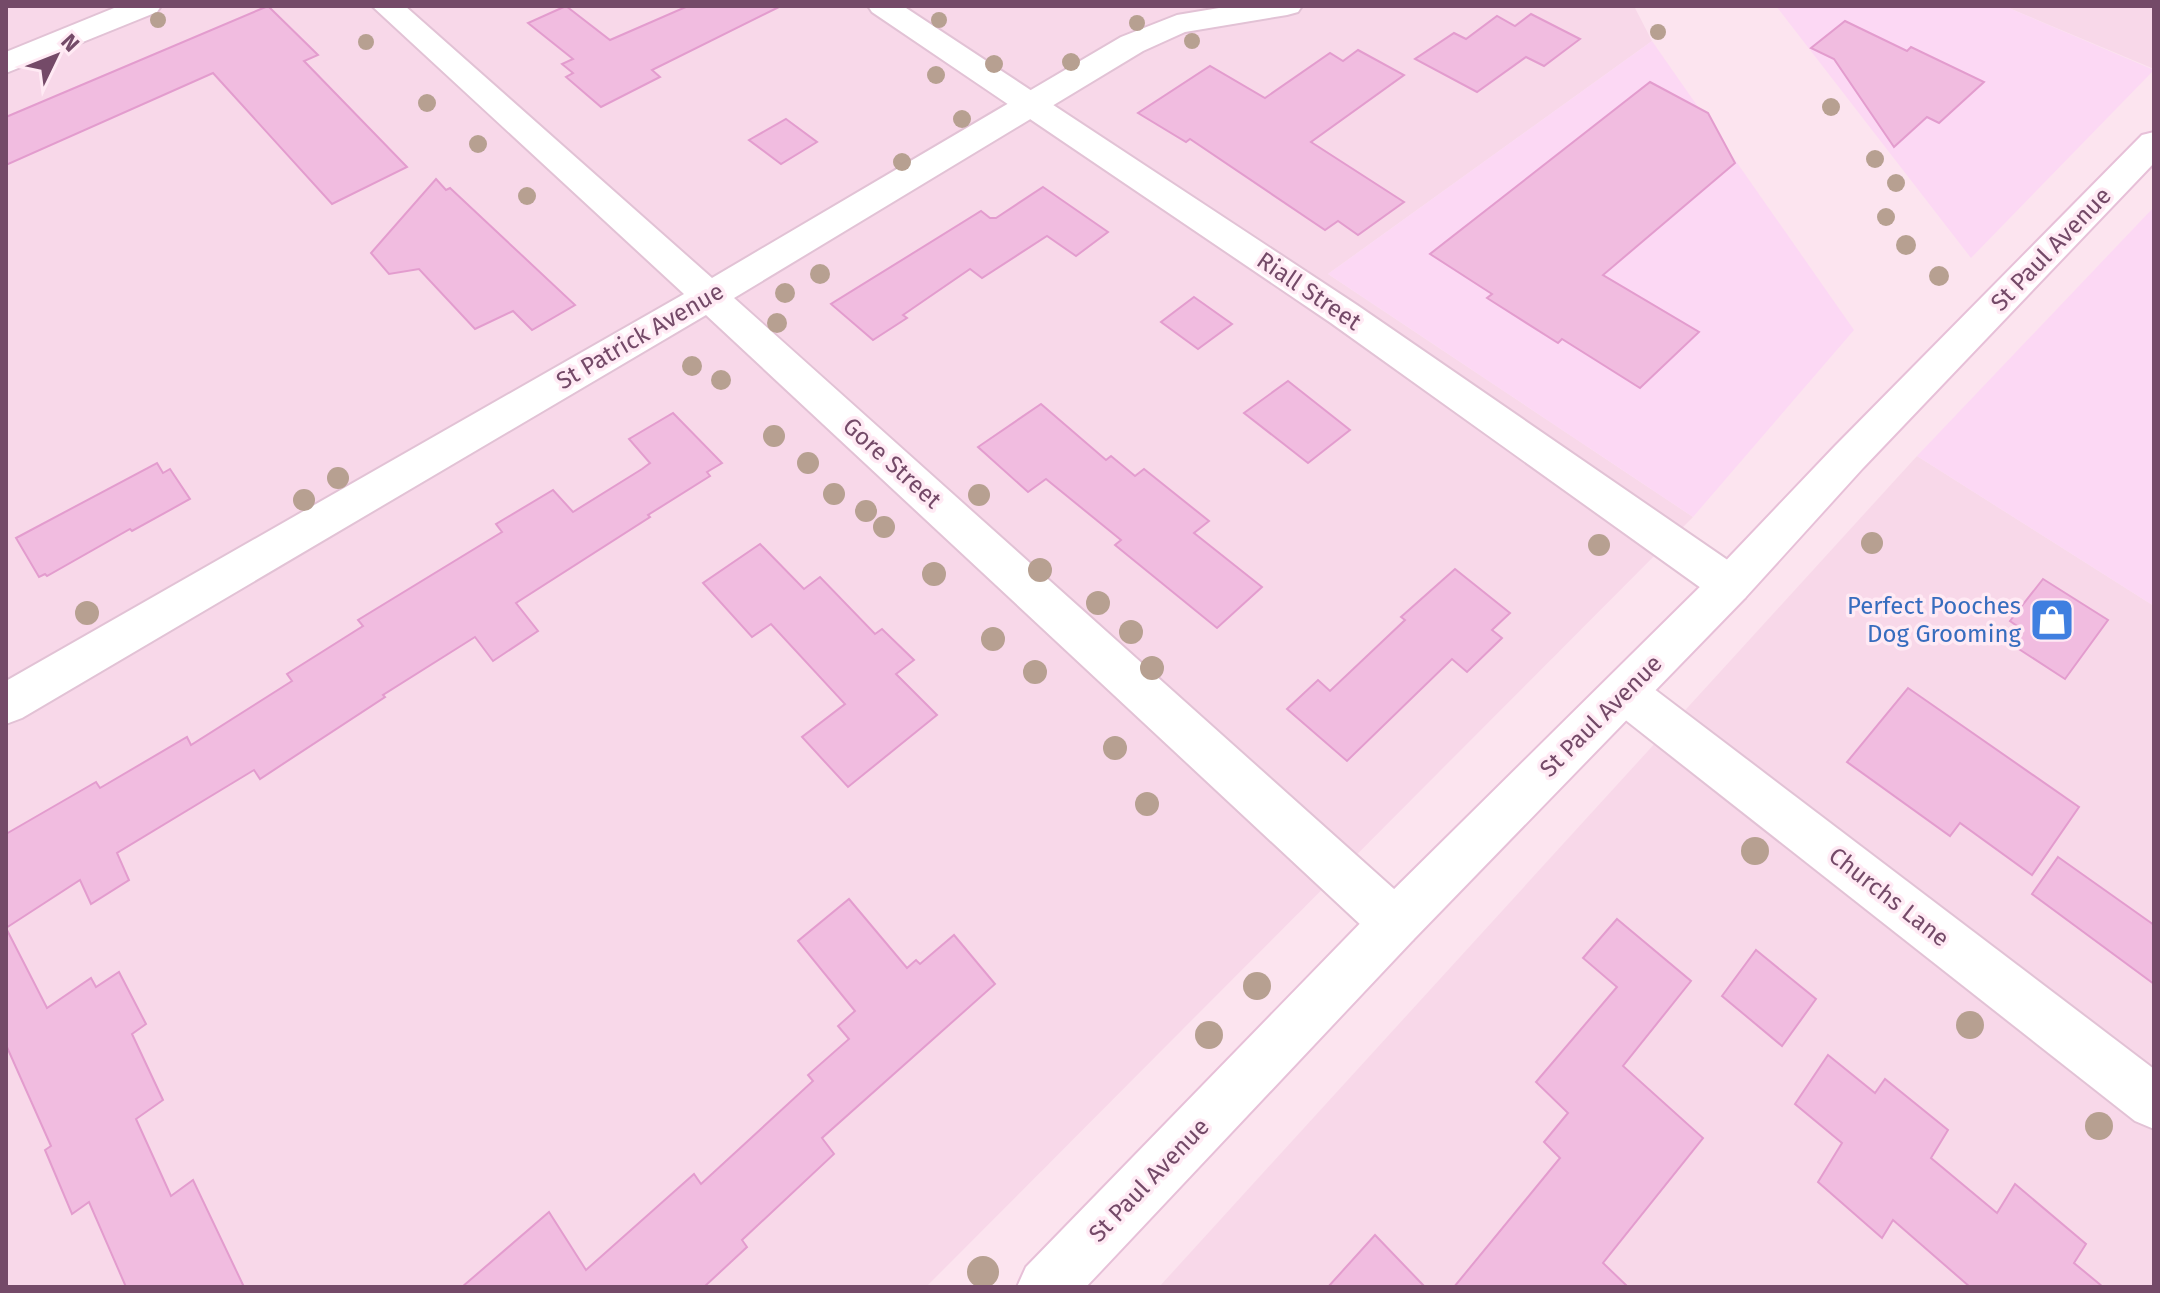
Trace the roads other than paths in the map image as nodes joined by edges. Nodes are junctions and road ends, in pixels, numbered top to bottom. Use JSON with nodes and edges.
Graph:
{"nodes":[{"id":1,"x":146,"y":6,"type":"edge"},
{"id":2,"x":387,"y":6,"type":"edge"},
{"id":3,"x":883,"y":6,"type":"edge"},
{"id":4,"x":1287,"y":6,"type":"edge"},
{"id":5,"x":6,"y":63,"type":"edge"},
{"id":6,"x":1028,"y":105,"type":"junction"},
{"id":7,"x":2154,"y":143,"type":"edge"},
{"id":8,"x":709,"y":296,"type":"junction"},
{"id":9,"x":1730,"y":585,"type":"junction"},
{"id":10,"x":1625,"y":693,"type":"junction"},
{"id":11,"x":6,"y":704,"type":"edge"},
{"id":12,"x":1395,"y":923,"type":"junction"},
{"id":13,"x":2154,"y":1102,"type":"edge"},
{"id":14,"x":1046,"y":1287,"type":"edge"}],
"edges":[{"from":1,"to":5,"type":"street"},
{"from":2,"to":8,"type":"street","name":"Gore Street"},
{"from":3,"to":6,"type":"street","name":"Riall Street"},
{"from":4,"to":6,"type":"street","name":"St Patrick Avenue"},
{"from":6,"to":8,"type":"street","name":"St Patrick Avenue"},
{"from":6,"to":9,"type":"street","name":"Riall Street"},
{"from":7,"to":9,"type":"street","name":"St Paul Avenue"},
{"from":8,"to":11,"type":"street","name":"St Patrick Avenue"},
{"from":8,"to":12,"type":"street","name":"Gore Street"},
{"from":9,"to":10,"type":"street","name":"St Paul Avenue"},
{"from":10,"to":12,"type":"street","name":"St Paul Avenue"},
{"from":10,"to":13,"type":"street","name":"Churchs Lane"},
{"from":12,"to":14,"type":"street","name":"St Paul Avenue"}]}
